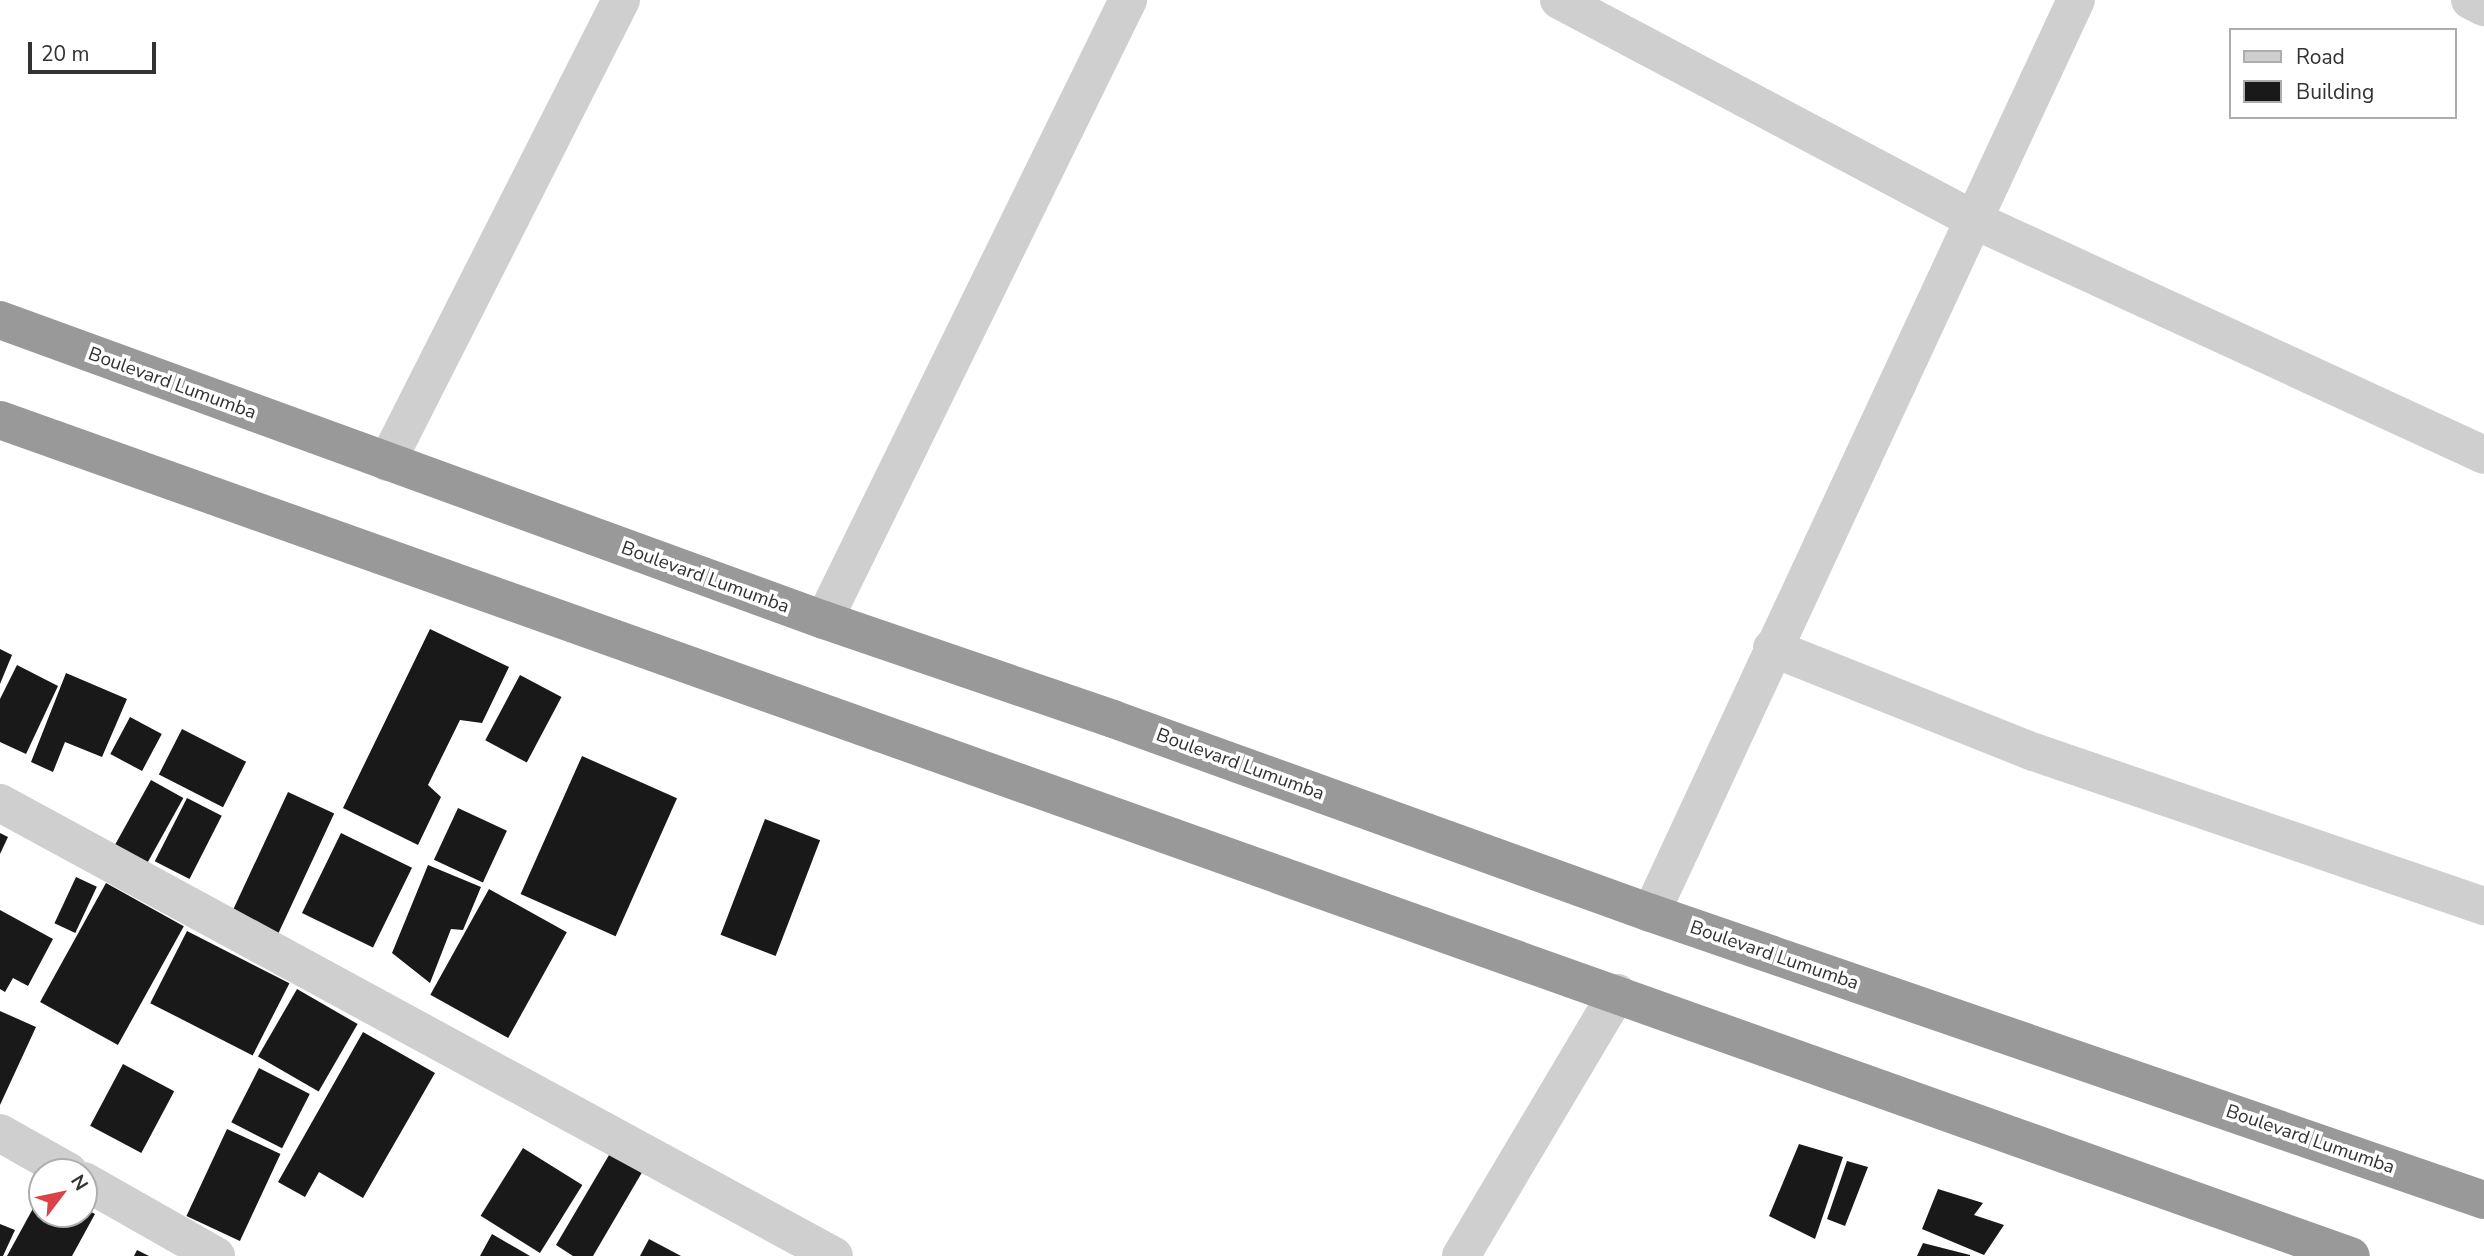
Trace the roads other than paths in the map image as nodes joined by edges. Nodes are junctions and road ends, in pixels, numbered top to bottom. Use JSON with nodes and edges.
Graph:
{"nodes":[{"id":1,"x":621,"y":0,"type":"edge"},
{"id":2,"x":1128,"y":0,"type":"edge"},
{"id":3,"x":1559,"y":0,"type":"edge"},
{"id":4,"x":2076,"y":0,"type":"edge"},
{"id":5,"x":2470,"y":0,"type":"edge"},
{"id":6,"x":2484,"y":7,"type":"edge"},
{"id":7,"x":1976,"y":221,"type":"junction"},
{"id":8,"x":0,"y":320,"type":"edge"},
{"id":9,"x":0,"y":420,"type":"edge"},
{"id":10,"x":2484,"y":455,"type":"edge"},
{"id":11,"x":387,"y":462,"type":"junction"},
{"id":12,"x":824,"y":621,"type":"junction"},
{"id":13,"x":1772,"y":648,"type":"junction"},
{"id":14,"x":0,"y":803,"type":"edge"},
{"id":15,"x":2484,"y":906,"type":"edge"},
{"id":16,"x":1651,"y":913,"type":"junction"},
{"id":17,"x":1617,"y":993,"type":"junction"},
{"id":18,"x":0,"y":1133,"type":"edge"},
{"id":19,"x":44,"y":1158,"type":"edge"},
{"id":20,"x":98,"y":1189,"type":"edge"},
{"id":21,"x":2484,"y":1200,"type":"edge"},
{"id":22,"x":216,"y":1256,"type":"edge"},
{"id":23,"x":834,"y":1256,"type":"edge"},
{"id":24,"x":1461,"y":1256,"type":"edge"},
{"id":25,"x":2351,"y":1256,"type":"edge"}],
"edges":[{"from":1,"to":11,"type":"street"},
{"from":2,"to":12,"type":"street"},
{"from":3,"to":7,"type":"street"},
{"from":4,"to":7,"type":"street"},
{"from":5,"to":6,"type":"street"},
{"from":7,"to":10,"type":"street"},
{"from":7,"to":13,"type":"street"},
{"from":8,"to":11,"type":"highway","name":"Boulevard Lumumba"},
{"from":9,"to":17,"type":"highway"},
{"from":11,"to":12,"type":"highway","name":"Boulevard Lumumba"},
{"from":12,"to":16,"type":"highway","name":"Boulevard Lumumba"},
{"from":13,"to":15,"type":"street"},
{"from":13,"to":16,"type":"street"},
{"from":14,"to":23,"type":"street"},
{"from":16,"to":21,"type":"highway","name":"Boulevard Lumumba"},
{"from":17,"to":24,"type":"street"},
{"from":17,"to":25,"type":"highway"},
{"from":18,"to":19,"type":"street"},
{"from":20,"to":22,"type":"street"}]}
